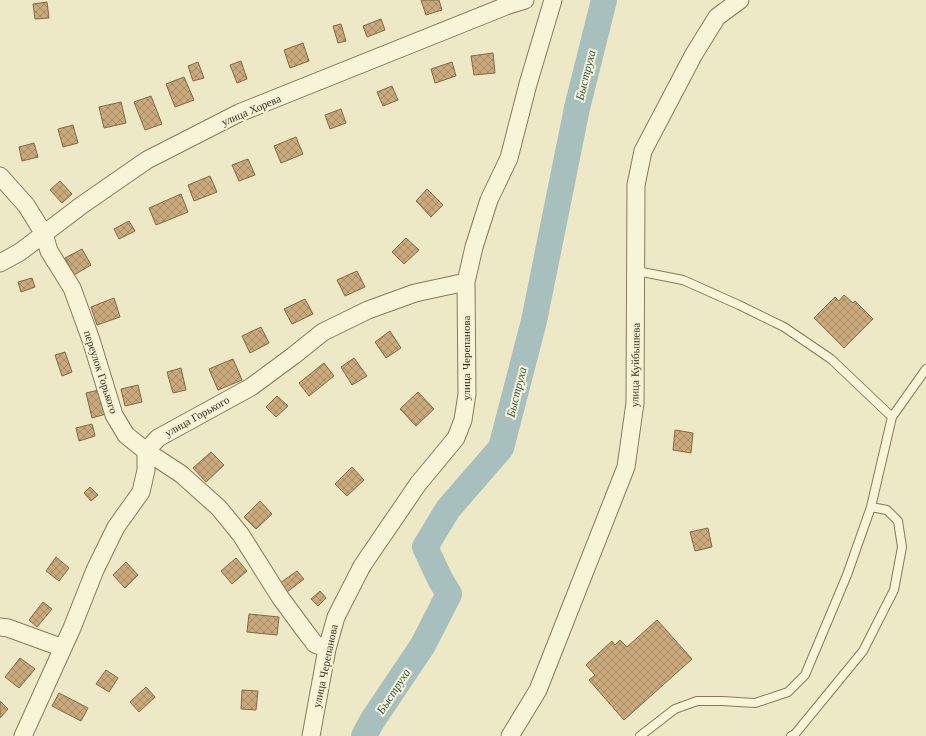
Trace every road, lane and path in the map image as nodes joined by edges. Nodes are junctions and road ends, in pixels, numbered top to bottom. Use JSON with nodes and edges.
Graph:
{"nodes":[{"id":1,"x":525,"y":0,"type":"edge"},
{"id":2,"x":552,"y":0,"type":"edge"},
{"id":3,"x":740,"y":0,"type":"edge"},
{"id":4,"x":0,"y":176,"type":"edge"},
{"id":5,"x":44,"y":234,"type":"junction"},
{"id":6,"x":0,"y":263,"type":"edge"},
{"id":7,"x":637,"y":271,"type":"junction"},
{"id":8,"x":466,"y":282,"type":"junction"},
{"id":9,"x":926,"y":368,"type":"edge"},
{"id":10,"x":892,"y":417,"type":"junction"},
{"id":11,"x":146,"y":451,"type":"junction"},
{"id":12,"x":871,"y":507,"type":"junction"},
{"id":13,"x":0,"y":627,"type":"edge"},
{"id":14,"x":63,"y":648,"type":"junction"},
{"id":15,"x":327,"y":649,"type":"junction"},
{"id":16,"x":24,"y":736,"type":"edge"},
{"id":17,"x":311,"y":736,"type":"edge"},
{"id":18,"x":510,"y":736,"type":"edge"},
{"id":19,"x":640,"y":736,"type":"edge"},
{"id":20,"x":792,"y":736,"type":"edge"}],
"edges":[{"from":1,"to":5,"type":"street","name":"улица Хорева"},
{"from":2,"to":8,"type":"street","name":"улица Черепанова"},
{"from":3,"to":7,"type":"street","name":"улица Куйбышева"},
{"from":4,"to":5,"type":"street","name":"переулок Горького"},
{"from":5,"to":6,"type":"street","name":"улица Хорева"},
{"from":5,"to":11,"type":"street","name":"переулок Горького"},
{"from":7,"to":10,"type":"lane"},
{"from":7,"to":18,"type":"street","name":"улица Куйбышева"},
{"from":8,"to":11,"type":"street","name":"улица Горького"},
{"from":8,"to":15,"type":"street","name":"улица Черепанова"},
{"from":9,"to":10,"type":"lane"},
{"from":10,"to":12,"type":"lane"},
{"from":11,"to":14,"type":"street"},
{"from":11,"to":15,"type":"street","name":"переулок Горького"},
{"from":12,"to":19,"type":"lane"},
{"from":12,"to":20,"type":"lane"},
{"from":13,"to":14,"type":"street"},
{"from":14,"to":16,"type":"street"},
{"from":15,"to":17,"type":"street","name":"улица Черепанова"}]}
